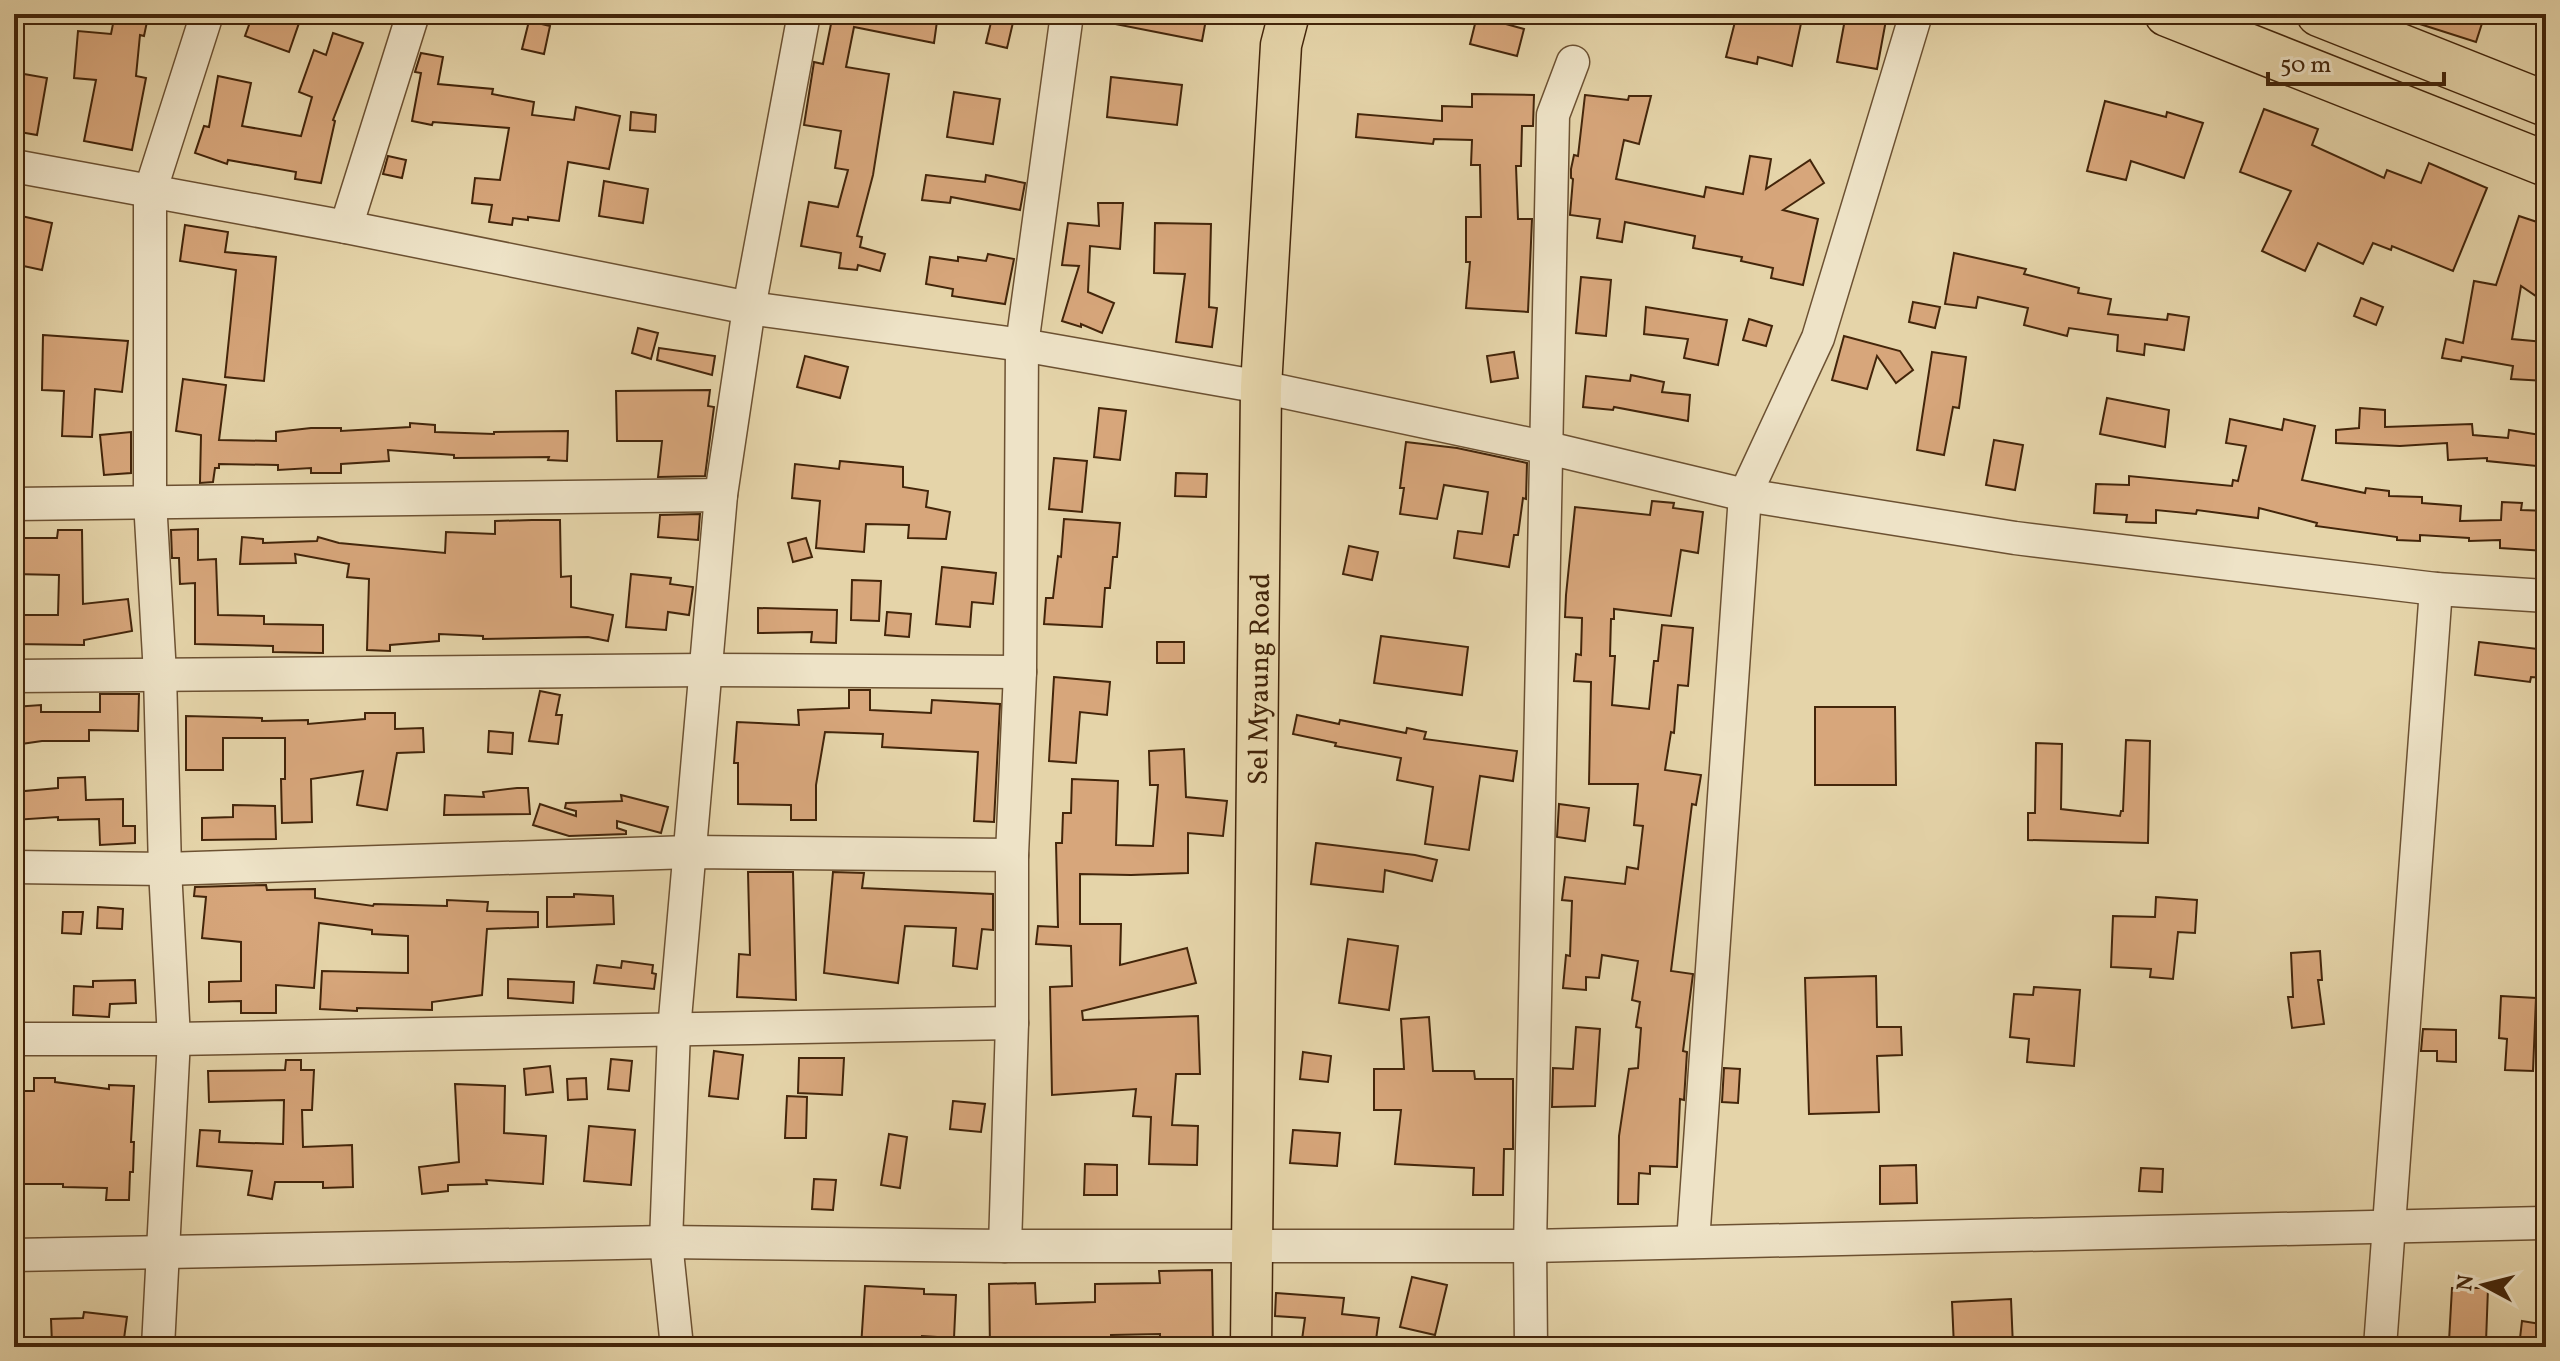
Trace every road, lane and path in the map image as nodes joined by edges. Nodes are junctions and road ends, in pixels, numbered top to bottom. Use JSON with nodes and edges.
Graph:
{"nodes":[{"id":1,"x":207,"y":14,"type":"edge"},
{"id":2,"x":413,"y":14,"type":"edge"},
{"id":3,"x":804,"y":14,"type":"edge"},
{"id":4,"x":1067,"y":14,"type":"edge"},
{"id":5,"x":1289,"y":14,"type":"edge"},
{"id":6,"x":1916,"y":14,"type":"edge"},
{"id":7,"x":2319,"y":14,"type":"edge"},
{"id":8,"x":2182,"y":17,"type":"edge"},
{"id":9,"x":1573,"y":62,"type":"dead end"},
{"id":10,"x":2490,"y":82,"type":"junction"},
{"id":11,"x":2546,"y":104,"type":"edge"},
{"id":12,"x":2461,"y":130,"type":"junction"},
{"id":13,"x":2546,"y":164,"type":"edge"},
{"id":14,"x":14,"y":166,"type":"edge"},
{"id":15,"x":150,"y":192,"type":"junction"},
{"id":16,"x":346,"y":227,"type":"junction"},
{"id":17,"x":749,"y":308,"type":"junction"},
{"id":18,"x":1022,"y":345,"type":"junction"},
{"id":19,"x":1261,"y":387,"type":"junction"},
{"id":20,"x":1548,"y":448,"type":"junction"},
{"id":21,"x":721,"y":495,"type":"junction"},
{"id":22,"x":1745,"y":495,"type":"junction"},
{"id":23,"x":150,"y":501,"type":"junction"},
{"id":24,"x":14,"y":504,"type":"edge"},
{"id":25,"x":2436,"y":589,"type":"junction"},
{"id":26,"x":2546,"y":596,"type":"edge"},
{"id":27,"x":706,"y":670,"type":"junction"},
{"id":28,"x":1020,"y":672,"type":"junction"},
{"id":29,"x":160,"y":674,"type":"junction"},
{"id":30,"x":14,"y":676,"type":"edge"},
{"id":31,"x":690,"y":852,"type":"junction"},
{"id":32,"x":1012,"y":855,"type":"junction"},
{"id":33,"x":14,"y":867,"type":"edge"},
{"id":34,"x":165,"y":869,"type":"junction"},
{"id":35,"x":1012,"y":1023,"type":"junction"},
{"id":36,"x":674,"y":1030,"type":"junction"},
{"id":37,"x":14,"y":1039,"type":"edge"},
{"id":38,"x":174,"y":1039,"type":"junction"},
{"id":39,"x":2546,"y":1223,"type":"edge"},
{"id":40,"x":2388,"y":1226,"type":"junction"},
{"id":41,"x":666,"y":1242,"type":"junction"},
{"id":42,"x":1693,"y":1242,"type":"junction"},
{"id":43,"x":1005,"y":1246,"type":"junction"},
{"id":44,"x":1251,"y":1246,"type":"junction"},
{"id":45,"x":1530,"y":1246,"type":"junction"},
{"id":46,"x":164,"y":1252,"type":"junction"},
{"id":47,"x":14,"y":1255,"type":"edge"},
{"id":48,"x":158,"y":1347,"type":"edge"},
{"id":49,"x":677,"y":1347,"type":"edge"},
{"id":50,"x":1251,"y":1347,"type":"edge"},
{"id":51,"x":1531,"y":1347,"type":"edge"},
{"id":52,"x":2380,"y":1347,"type":"edge"}],
"edges":[{"from":1,"to":15,"type":"street"},
{"from":2,"to":16,"type":"street"},
{"from":3,"to":17,"type":"street"},
{"from":4,"to":18,"type":"street"},
{"from":5,"to":19,"type":"main road","name":"Sel Myaung Road"},
{"from":6,"to":22,"type":"street"},
{"from":7,"to":10,"type":"highway"},
{"from":8,"to":12,"type":"highway"},
{"from":9,"to":20,"type":"street"},
{"from":10,"to":11,"type":"highway"},
{"from":10,"to":12,"type":"highway"},
{"from":12,"to":13,"type":"highway"},
{"from":14,"to":15,"type":"street"},
{"from":15,"to":16,"type":"street"},
{"from":15,"to":23,"type":"street"},
{"from":16,"to":17,"type":"street"},
{"from":17,"to":18,"type":"street"},
{"from":17,"to":21,"type":"street"},
{"from":18,"to":19,"type":"street"},
{"from":18,"to":28,"type":"street"},
{"from":19,"to":20,"type":"street"},
{"from":19,"to":44,"type":"main road","name":"Sel Myaung Road"},
{"from":20,"to":22,"type":"street"},
{"from":20,"to":45,"type":"street"},
{"from":21,"to":23,"type":"street"},
{"from":21,"to":27,"type":"street"},
{"from":22,"to":25,"type":"street"},
{"from":22,"to":42,"type":"street"},
{"from":23,"to":24,"type":"street"},
{"from":23,"to":29,"type":"street"},
{"from":25,"to":26,"type":"street"},
{"from":25,"to":40,"type":"street"},
{"from":27,"to":28,"type":"street"},
{"from":27,"to":29,"type":"street"},
{"from":27,"to":31,"type":"street"},
{"from":28,"to":32,"type":"street"},
{"from":29,"to":30,"type":"street"},
{"from":29,"to":34,"type":"street"},
{"from":31,"to":32,"type":"street"},
{"from":31,"to":34,"type":"street"},
{"from":31,"to":36,"type":"street"},
{"from":32,"to":35,"type":"street"},
{"from":33,"to":34,"type":"street"},
{"from":34,"to":38,"type":"street"},
{"from":35,"to":36,"type":"street"},
{"from":35,"to":43,"type":"street"},
{"from":36,"to":38,"type":"street"},
{"from":36,"to":41,"type":"street"},
{"from":37,"to":38,"type":"street"},
{"from":38,"to":46,"type":"street"},
{"from":39,"to":40,"type":"street"},
{"from":40,"to":42,"type":"street"},
{"from":40,"to":52,"type":"street"},
{"from":41,"to":43,"type":"street"},
{"from":41,"to":46,"type":"street"},
{"from":41,"to":49,"type":"street"},
{"from":42,"to":45,"type":"street"},
{"from":43,"to":44,"type":"street"},
{"from":44,"to":45,"type":"street"},
{"from":44,"to":50,"type":"main road","name":"Sel Myaung Road"},
{"from":45,"to":51,"type":"street"},
{"from":46,"to":47,"type":"street"},
{"from":46,"to":48,"type":"street"}]}
